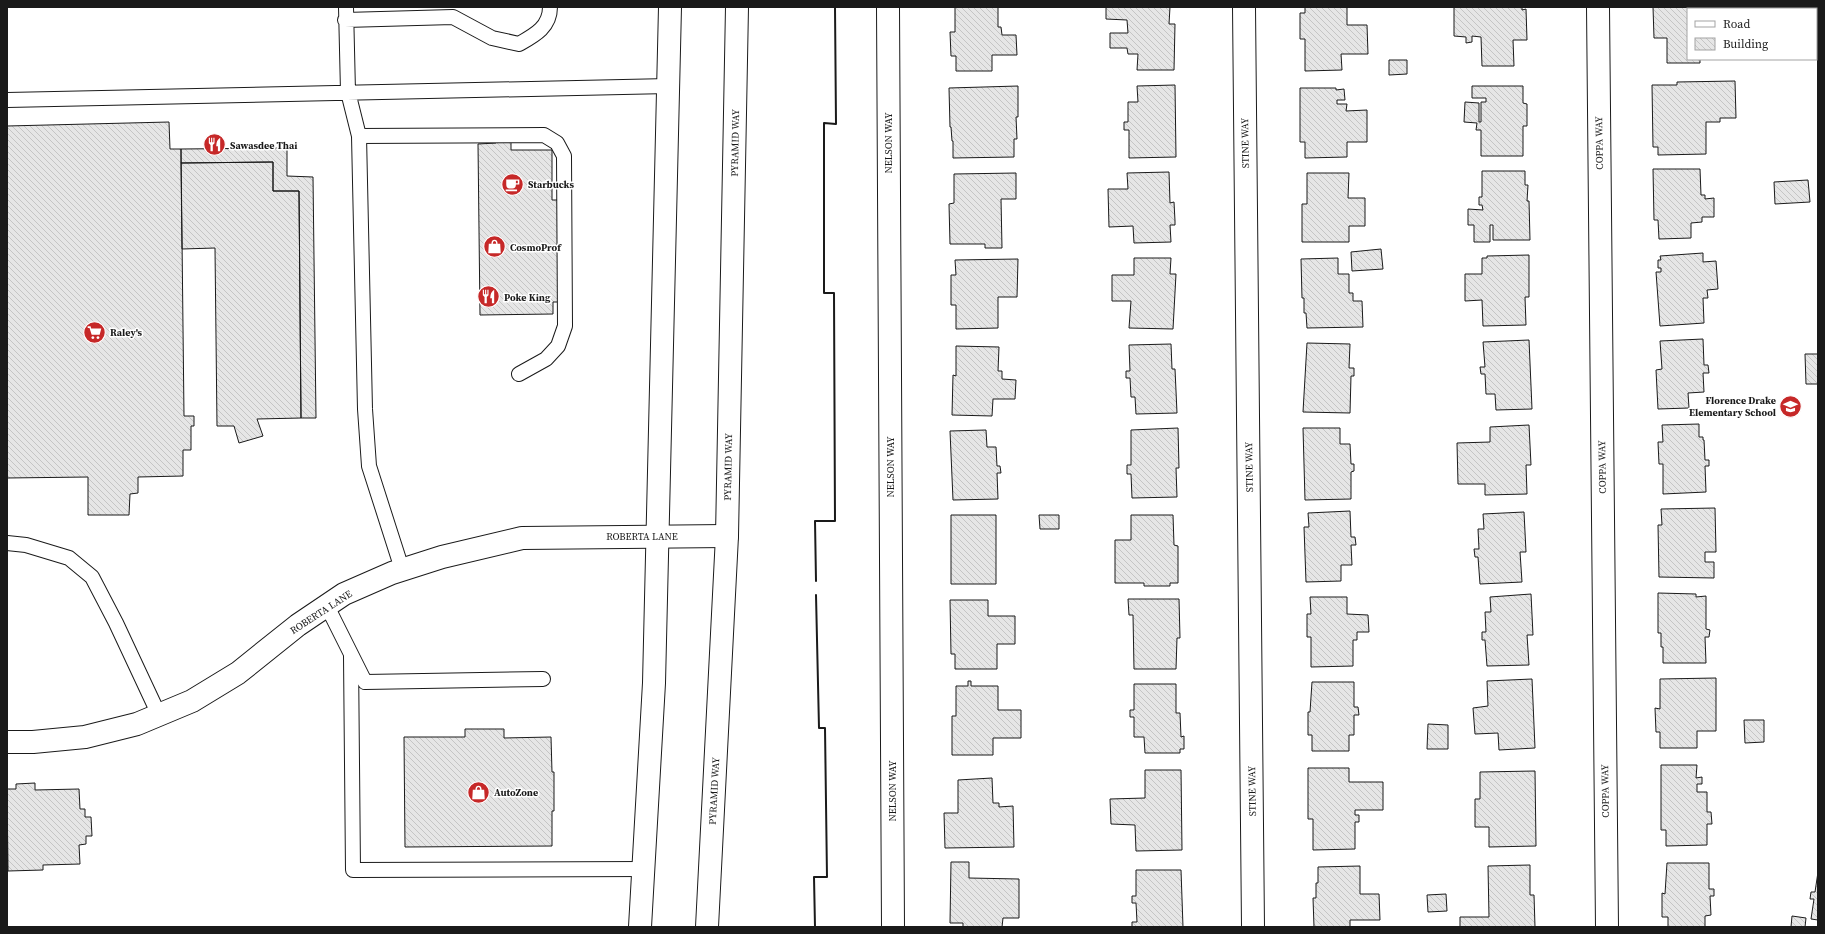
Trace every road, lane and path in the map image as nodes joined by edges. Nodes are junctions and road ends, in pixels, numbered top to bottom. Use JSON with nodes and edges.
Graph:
{"nodes":[{"id":1,"x":550,"y":7,"type":"edge"},
{"id":2,"x":670,"y":7,"type":"edge"},
{"id":3,"x":738,"y":7,"type":"edge"},
{"id":4,"x":888,"y":7,"type":"edge"},
{"id":5,"x":1244,"y":7,"type":"edge"},
{"id":6,"x":1598,"y":7,"type":"edge"},
{"id":7,"x":398,"y":13,"type":"edge"},
{"id":8,"x":346,"y":14,"type":"edge"},
{"id":9,"x":669,"y":86,"type":"junction"},
{"id":10,"x":348,"y":92,"type":"junction"},
{"id":11,"x":7,"y":100,"type":"edge"},
{"id":12,"x":360,"y":136,"type":"junction"},
{"id":13,"x":519,"y":374,"type":"dead end"},
{"id":14,"x":656,"y":536,"type":"junction"},
{"id":15,"x":727,"y":536,"type":"junction"},
{"id":16,"x":7,"y":543,"type":"edge"},
{"id":17,"x":402,"y":569,"type":"junction"},
{"id":18,"x":327,"y":606,"type":"junction"},
{"id":19,"x":351,"y":656,"type":"junction"},
{"id":20,"x":543,"y":679,"type":"dead end"},
{"id":21,"x":158,"y":715,"type":"junction"},
{"id":22,"x":7,"y":742,"type":"edge"},
{"id":23,"x":644,"y":869,"type":"junction"},
{"id":24,"x":640,"y":927,"type":"edge"},
{"id":25,"x":707,"y":927,"type":"edge"},
{"id":26,"x":893,"y":927,"type":"edge"},
{"id":27,"x":1253,"y":927,"type":"edge"},
{"id":28,"x":1607,"y":927,"type":"edge"}],
"edges":[{"from":1,"to":7,"type":"lane"},
{"from":2,"to":9,"type":"street"},
{"from":3,"to":15,"type":"street","name":"PYRAMID WAY"},
{"from":4,"to":26,"type":"street","name":"NELSON WAY"},
{"from":5,"to":27,"type":"street","name":"STINE WAY"},
{"from":6,"to":28,"type":"street","name":"COPPA WAY"},
{"from":7,"to":8,"type":"lane"},
{"from":8,"to":10,"type":"lane"},
{"from":9,"to":10,"type":"lane"},
{"from":9,"to":14,"type":"street"},
{"from":10,"to":11,"type":"lane"},
{"from":10,"to":12,"type":"lane"},
{"from":12,"to":13,"type":"lane"},
{"from":12,"to":17,"type":"lane"},
{"from":14,"to":15,"type":"street","name":"ROBERTA LANE"},
{"from":14,"to":17,"type":"street","name":"ROBERTA LANE"},
{"from":14,"to":23,"type":"street"},
{"from":15,"to":25,"type":"street","name":"PYRAMID WAY"},
{"from":16,"to":21,"type":"lane"},
{"from":17,"to":18,"type":"street","name":"ROBERTA LANE"},
{"from":18,"to":19,"type":"lane"},
{"from":18,"to":21,"type":"street","name":"ROBERTA LANE"},
{"from":19,"to":20,"type":"lane"},
{"from":19,"to":23,"type":"lane"},
{"from":21,"to":22,"type":"street","name":"ROBERTA LANE"},
{"from":23,"to":24,"type":"street"}]}
